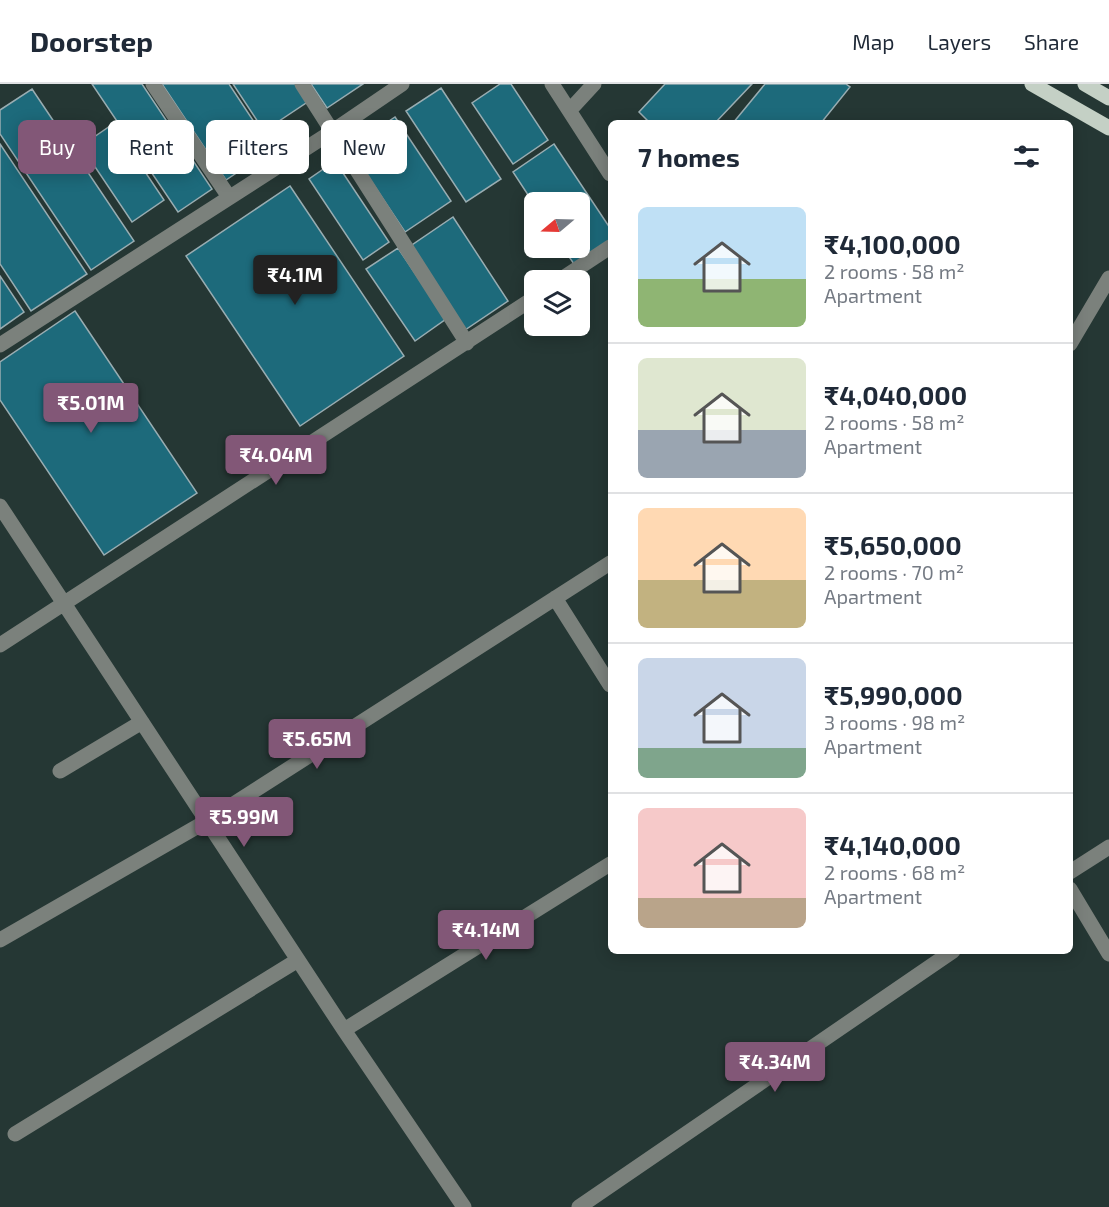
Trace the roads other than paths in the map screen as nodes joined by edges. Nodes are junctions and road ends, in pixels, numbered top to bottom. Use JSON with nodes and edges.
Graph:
{"nodes":[{"id":1,"x":153,"y":84,"type":"edge"},
{"id":2,"x":302,"y":84,"type":"edge"},
{"id":3,"x":402,"y":84,"type":"edge"},
{"id":4,"x":552,"y":84,"type":"edge"},
{"id":5,"x":594,"y":84,"type":"edge"},
{"id":6,"x":1032,"y":84,"type":"edge"},
{"id":7,"x":1085,"y":84,"type":"edge"},
{"id":8,"x":1109,"y":98,"type":"edge"},
{"id":9,"x":570,"y":110,"type":"junction"},
{"id":10,"x":326,"y":120,"type":"edge"},
{"id":11,"x":349,"y":120,"type":"edge"},
{"id":12,"x":1109,"y":128,"type":"edge"},
{"id":13,"x":321,"y":139,"type":"edge"},
{"id":14,"x":608,"y":171,"type":"edge"},
{"id":15,"x":360,"y":174,"type":"edge"},
{"id":16,"x":229,"y":197,"type":"junction"},
{"id":17,"x":608,"y":248,"type":"edge"},
{"id":18,"x":575,"y":270,"type":"edge"},
{"id":19,"x":1109,"y":278,"type":"edge"},
{"id":20,"x":524,"y":305,"type":"edge"},
{"id":21,"x":1073,"y":339,"type":"edge"},
{"id":22,"x":467,"y":343,"type":"junction"},
{"id":23,"x":0,"y":345,"type":"edge"},
{"id":24,"x":0,"y":506,"type":"edge"},
{"id":25,"x":608,"y":564,"type":"edge"},
{"id":26,"x":555,"y":598,"type":"junction"},
{"id":27,"x":65,"y":603,"type":"junction"},
{"id":28,"x":0,"y":645,"type":"edge"},
{"id":29,"x":608,"y":682,"type":"edge"},
{"id":30,"x":142,"y":722,"type":"junction"},
{"id":31,"x":60,"y":771,"type":"dead end"},
{"id":32,"x":207,"y":821,"type":"junction"},
{"id":33,"x":1109,"y":847,"type":"edge"},
{"id":34,"x":608,"y":865,"type":"edge"},
{"id":35,"x":1073,"y":870,"type":"edge"},
{"id":36,"x":1073,"y":894,"type":"edge"},
{"id":37,"x":0,"y":940,"type":"edge"},
{"id":38,"x":949,"y":954,"type":"edge"},
{"id":39,"x":1109,"y":954,"type":"edge"},
{"id":40,"x":298,"y":960,"type":"junction"},
{"id":41,"x":344,"y":1030,"type":"junction"},
{"id":42,"x":15,"y":1134,"type":"dead end"},
{"id":43,"x":464,"y":1207,"type":"edge"},
{"id":44,"x":579,"y":1207,"type":"edge"}],
"edges":[{"from":1,"to":16,"type":"street"},
{"from":2,"to":10,"type":"street"},
{"from":3,"to":11,"type":"street"},
{"from":4,"to":9,"type":"street"},
{"from":5,"to":9,"type":"street"},
{"from":6,"to":12,"type":"main road"},
{"from":7,"to":8,"type":"main road"},
{"from":9,"to":14,"type":"street"},
{"from":13,"to":16,"type":"street"},
{"from":15,"to":22,"type":"street"},
{"from":16,"to":23,"type":"street"},
{"from":17,"to":18,"type":"street"},
{"from":19,"to":21,"type":"street"},
{"from":20,"to":22,"type":"street"},
{"from":22,"to":27,"type":"street"},
{"from":24,"to":27,"type":"street"},
{"from":25,"to":26,"type":"street"},
{"from":26,"to":29,"type":"street"},
{"from":26,"to":32,"type":"street"},
{"from":27,"to":28,"type":"street"},
{"from":27,"to":30,"type":"street"},
{"from":30,"to":31,"type":"street"},
{"from":30,"to":32,"type":"street"},
{"from":32,"to":37,"type":"street"},
{"from":32,"to":40,"type":"street"},
{"from":33,"to":35,"type":"street"},
{"from":34,"to":41,"type":"street"},
{"from":36,"to":39,"type":"street"},
{"from":38,"to":44,"type":"street"},
{"from":40,"to":41,"type":"street"},
{"from":40,"to":42,"type":"street"},
{"from":41,"to":43,"type":"street"}]}
